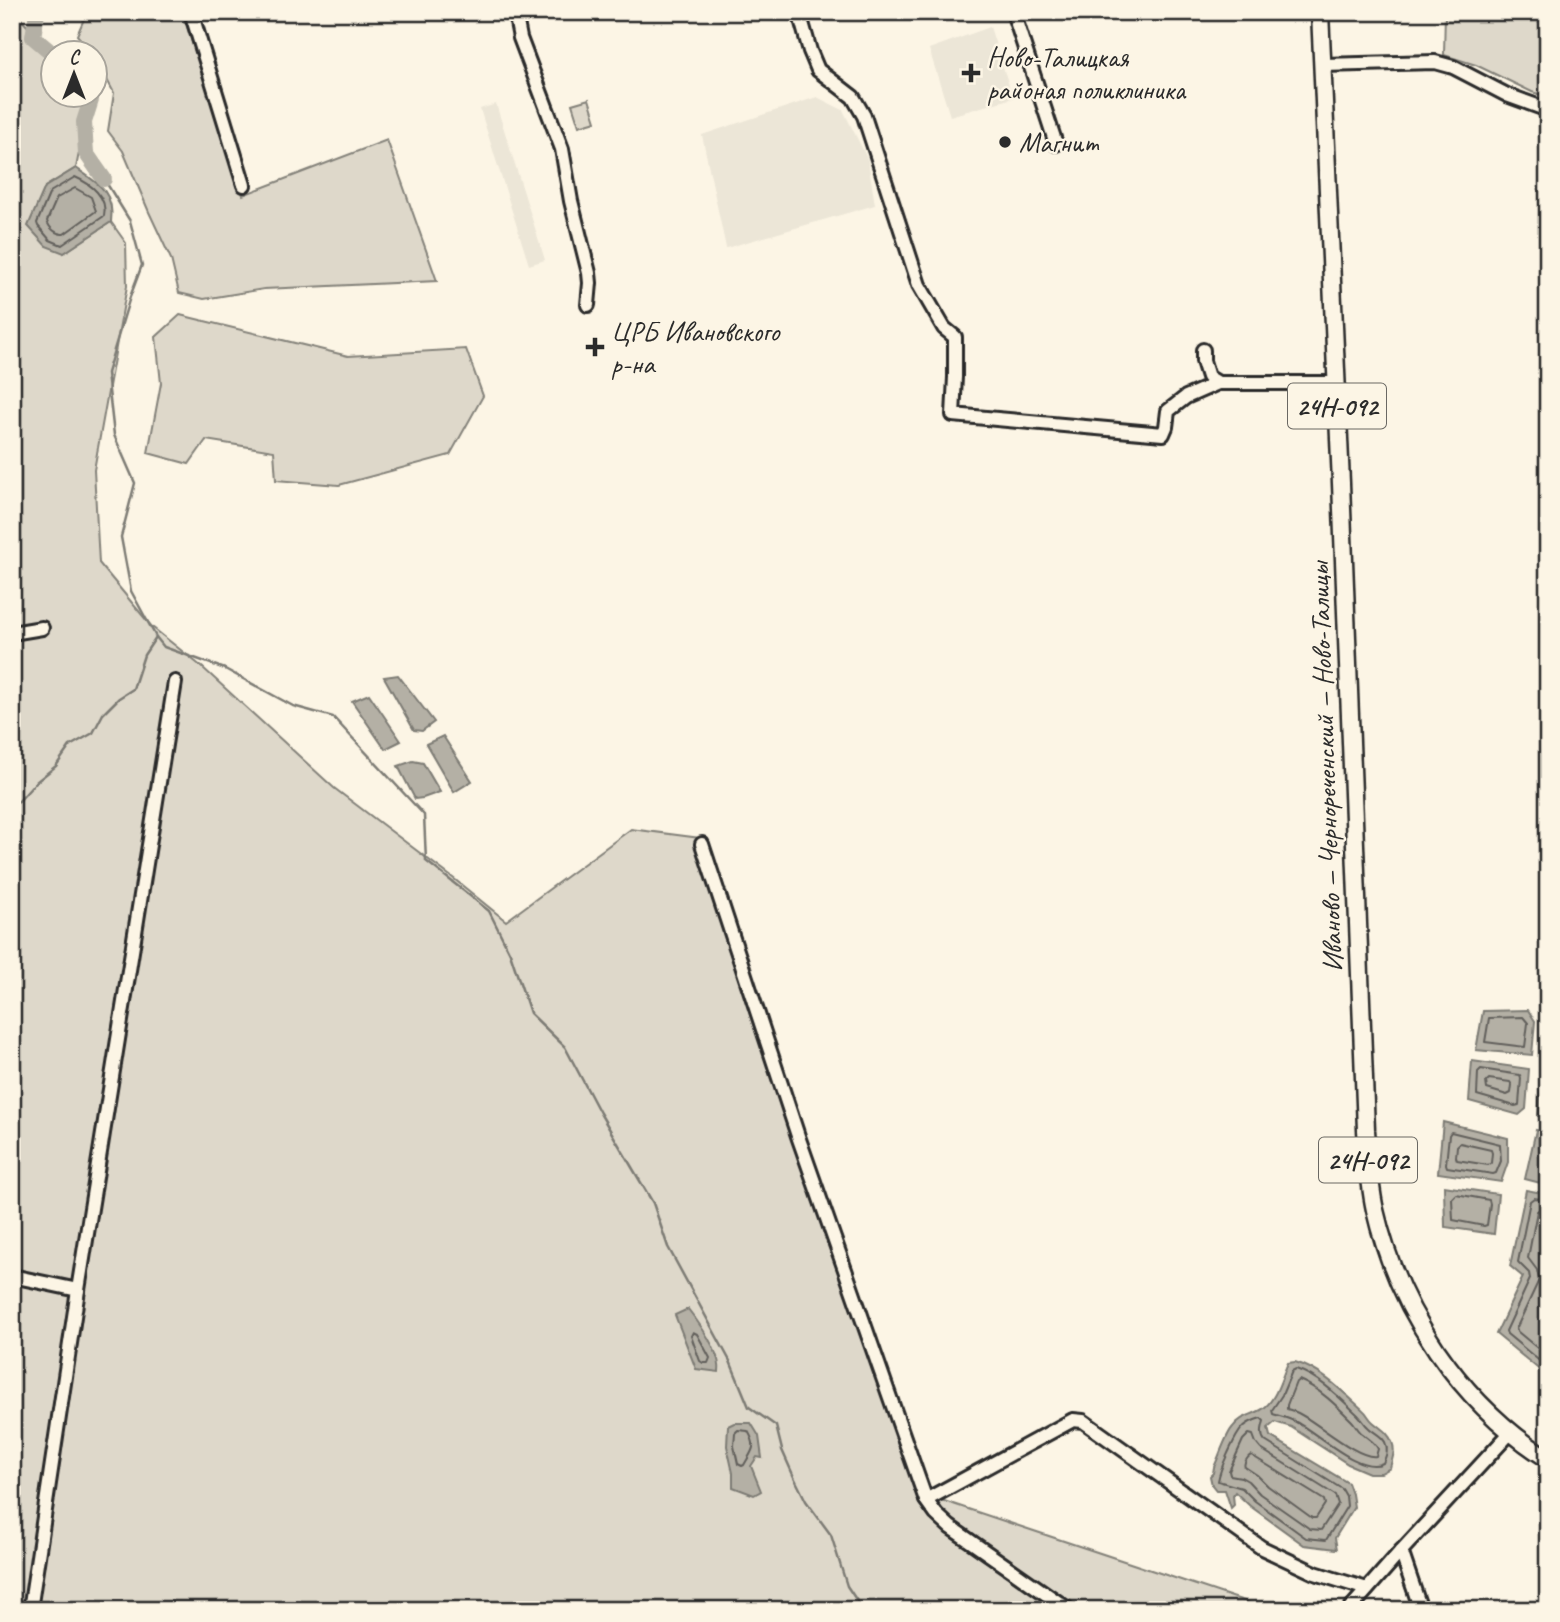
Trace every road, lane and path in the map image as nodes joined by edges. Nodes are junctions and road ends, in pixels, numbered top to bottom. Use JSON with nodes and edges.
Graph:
{"nodes":[{"id":1,"x":191,"y":12,"type":"edge"},
{"id":2,"x":515,"y":12,"type":"edge"},
{"id":3,"x":799,"y":12,"type":"edge"},
{"id":4,"x":1013,"y":12,"type":"edge"},
{"id":5,"x":1320,"y":12,"type":"edge"},
{"id":6,"x":1322,"y":65,"type":"junction"},
{"id":7,"x":1548,"y":110,"type":"edge"},
{"id":8,"x":1056,"y":144,"type":"dead end"},
{"id":9,"x":244,"y":185,"type":"dead end"},
{"id":10,"x":588,"y":305,"type":"dead end"},
{"id":11,"x":1203,"y":350,"type":"dead end"},
{"id":12,"x":1218,"y":383,"type":"junction"},
{"id":13,"x":1336,"y":383,"type":"junction"},
{"id":14,"x":42,"y":628,"type":"dead end"},
{"id":15,"x":12,"y":633,"type":"edge"},
{"id":16,"x":174,"y":682,"type":"dead end"},
{"id":17,"x":702,"y":844,"type":"dead end"},
{"id":18,"x":12,"y":1276,"type":"edge"},
{"id":19,"x":78,"y":1290,"type":"junction"},
{"id":20,"x":1511,"y":1432,"type":"junction"},
{"id":21,"x":1548,"y":1459,"type":"edge"},
{"id":22,"x":926,"y":1500,"type":"junction"},
{"id":23,"x":1401,"y":1551,"type":"junction"},
{"id":24,"x":1367,"y":1589,"type":"junction"},
{"id":25,"x":30,"y":1610,"type":"edge"},
{"id":26,"x":1069,"y":1610,"type":"edge"},
{"id":27,"x":1349,"y":1610,"type":"edge"},
{"id":28,"x":1421,"y":1610,"type":"edge"}],
"edges":[{"from":1,"to":9,"type":"street"},
{"from":2,"to":10,"type":"street"},
{"from":3,"to":12,"type":"street"},
{"from":4,"to":8,"type":"street"},
{"from":5,"to":6,"type":"main road","name":"Иваново — Чернореченский — Ново-Талицы","number":"24Н-092"},
{"from":6,"to":7,"type":"street"},
{"from":6,"to":13,"type":"main road","name":"Иваново — Чернореченский — Ново-Талицы","number":"24Н-092"},
{"from":11,"to":12,"type":"street"},
{"from":12,"to":13,"type":"street"},
{"from":13,"to":20,"type":"main road","name":"Иваново — Чернореченский — Ново-Талицы","number":"24Н-092"},
{"from":14,"to":15,"type":"street"},
{"from":16,"to":19,"type":"street"},
{"from":17,"to":22,"type":"street"},
{"from":18,"to":19,"type":"street"},
{"from":19,"to":25,"type":"street"},
{"from":20,"to":21,"type":"main road","name":"Иваново — Чернореченский — Ново-Талицы","number":"24Н-092"},
{"from":20,"to":23,"type":"street"},
{"from":22,"to":24,"type":"street"},
{"from":22,"to":26,"type":"street"},
{"from":23,"to":24,"type":"street"},
{"from":23,"to":28,"type":"street"},
{"from":24,"to":27,"type":"street"}]}
